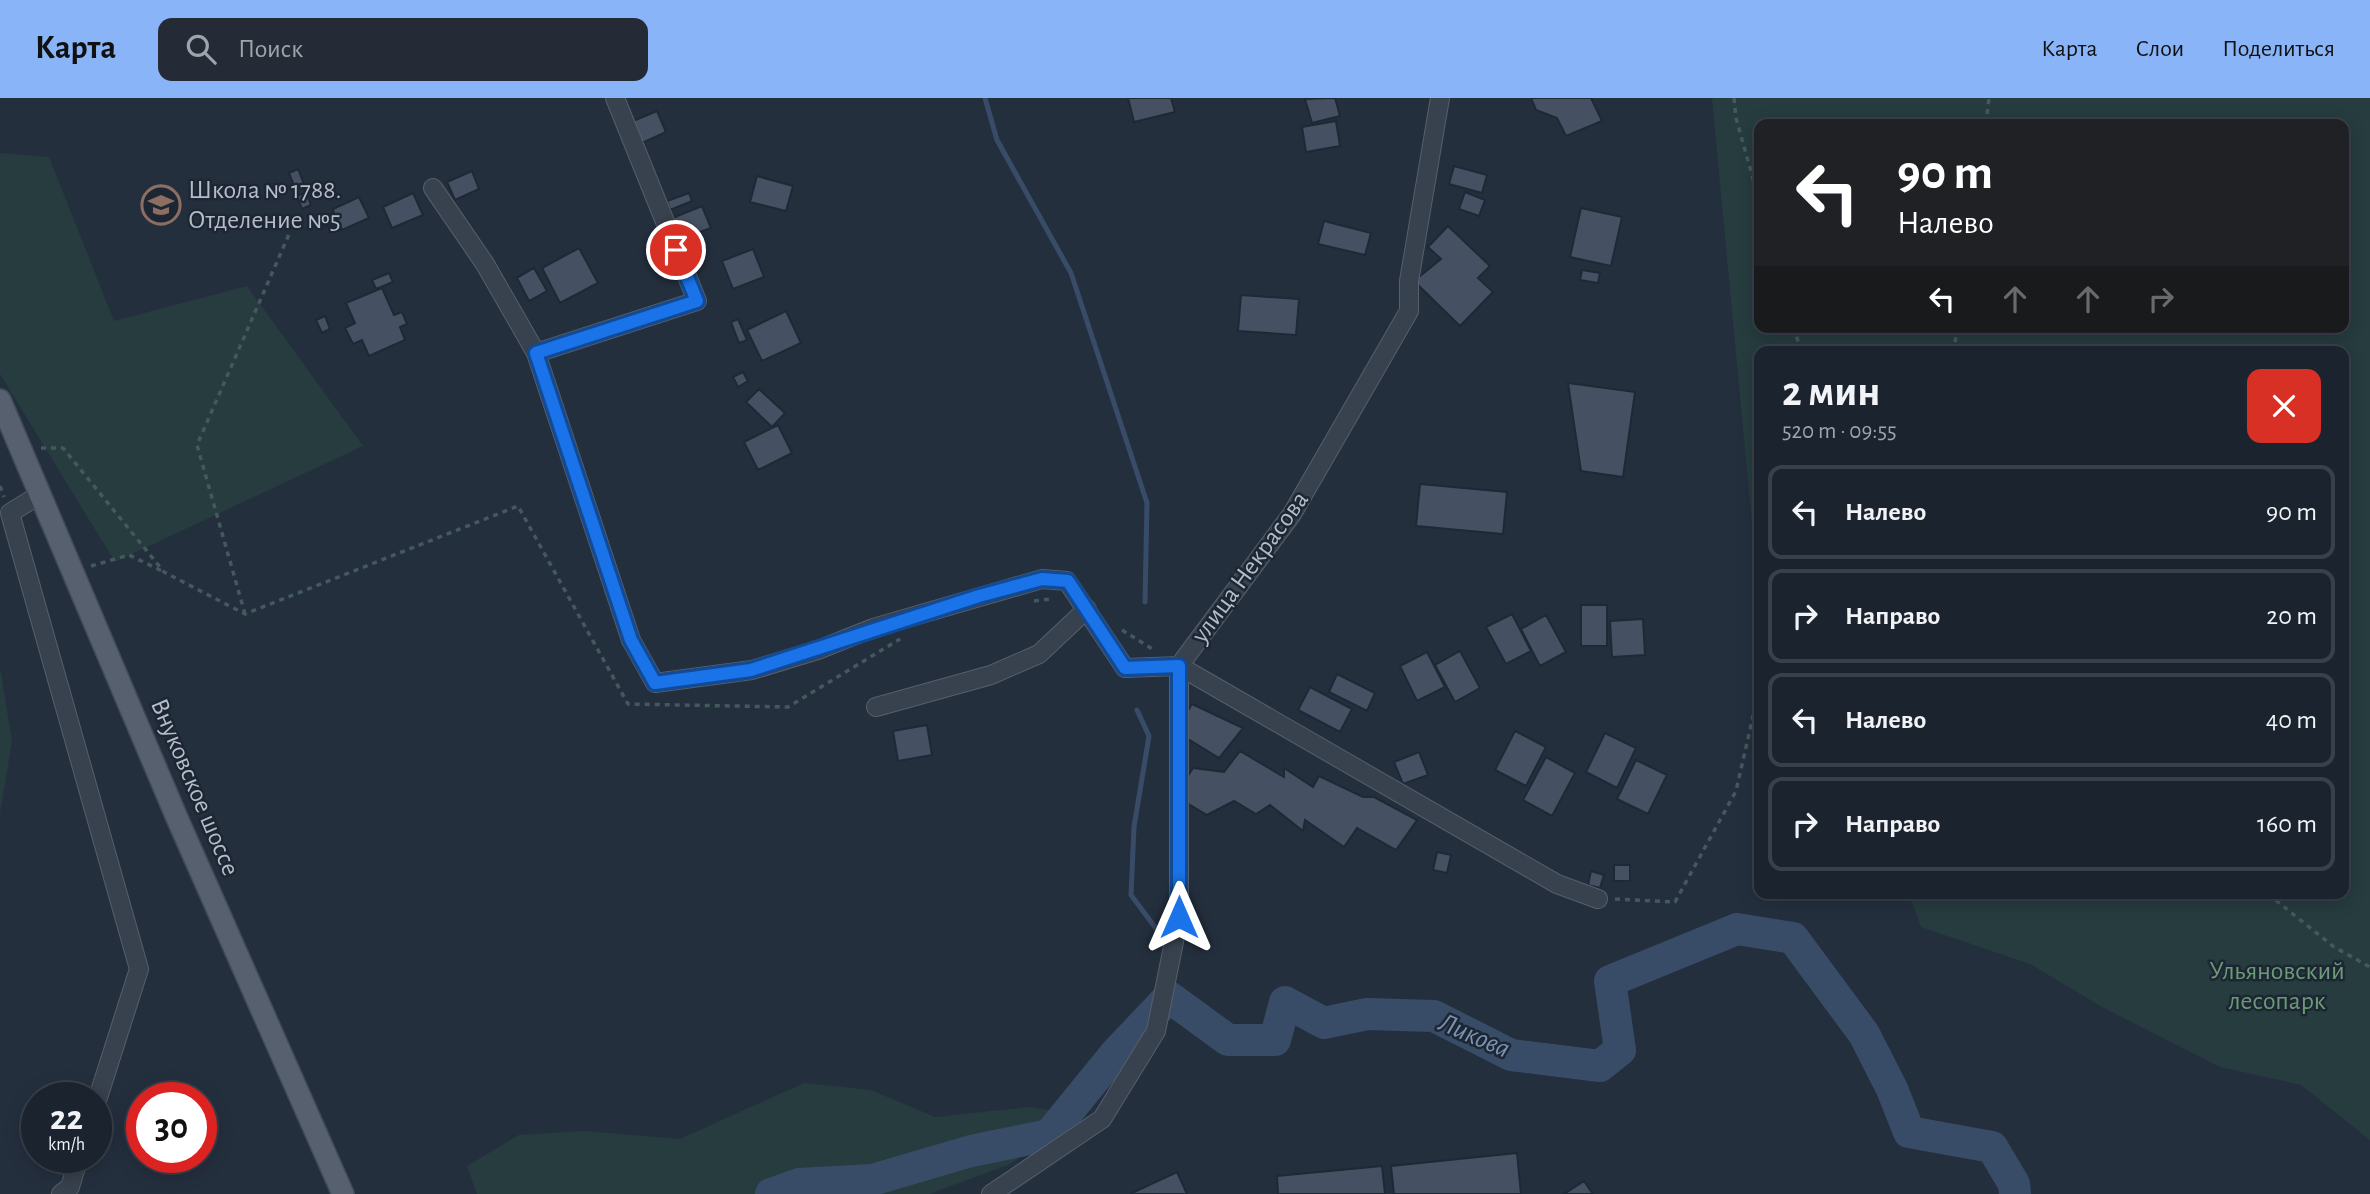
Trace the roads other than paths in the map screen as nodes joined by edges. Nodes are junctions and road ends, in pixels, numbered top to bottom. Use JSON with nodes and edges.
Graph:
{"nodes":[{"id":1,"x":615,"y":98,"type":"edge"},
{"id":2,"x":1440,"y":98,"type":"edge"},
{"id":3,"x":433,"y":188,"type":"dead end"},
{"id":4,"x":536,"y":353,"type":"junction"},
{"id":5,"x":0,"y":400,"type":"edge"},
{"id":6,"x":39,"y":495,"type":"junction"},
{"id":7,"x":1087,"y":609,"type":"junction"},
{"id":8,"x":1179,"y":666,"type":"junction"},
{"id":9,"x":876,"y":707,"type":"dead end"},
{"id":10,"x":1598,"y":899,"type":"road end"},
{"id":11,"x":103,"y":1082,"type":"edge"},
{"id":12,"x":74,"y":1173,"type":"edge"},
{"id":13,"x":61,"y":1194,"type":"edge"},
{"id":14,"x":343,"y":1194,"type":"edge"},
{"id":15,"x":991,"y":1194,"type":"edge"}],
"edges":[{"from":1,"to":4,"type":"street"},
{"from":2,"to":8,"type":"street","name":"улица Некрасова"},
{"from":3,"to":4,"type":"street"},
{"from":4,"to":7,"type":"street"},
{"from":5,"to":6,"type":"main road","name":"Внуковское шоссе"},
{"from":6,"to":11,"type":"street"},
{"from":6,"to":14,"type":"main road","name":"Внуковское шоссе"},
{"from":7,"to":8,"type":"street"},
{"from":7,"to":9,"type":"street"},
{"from":8,"to":10,"type":"street","name":"улица Некрасова"},
{"from":8,"to":15,"type":"street"},
{"from":12,"to":13,"type":"street"}]}
